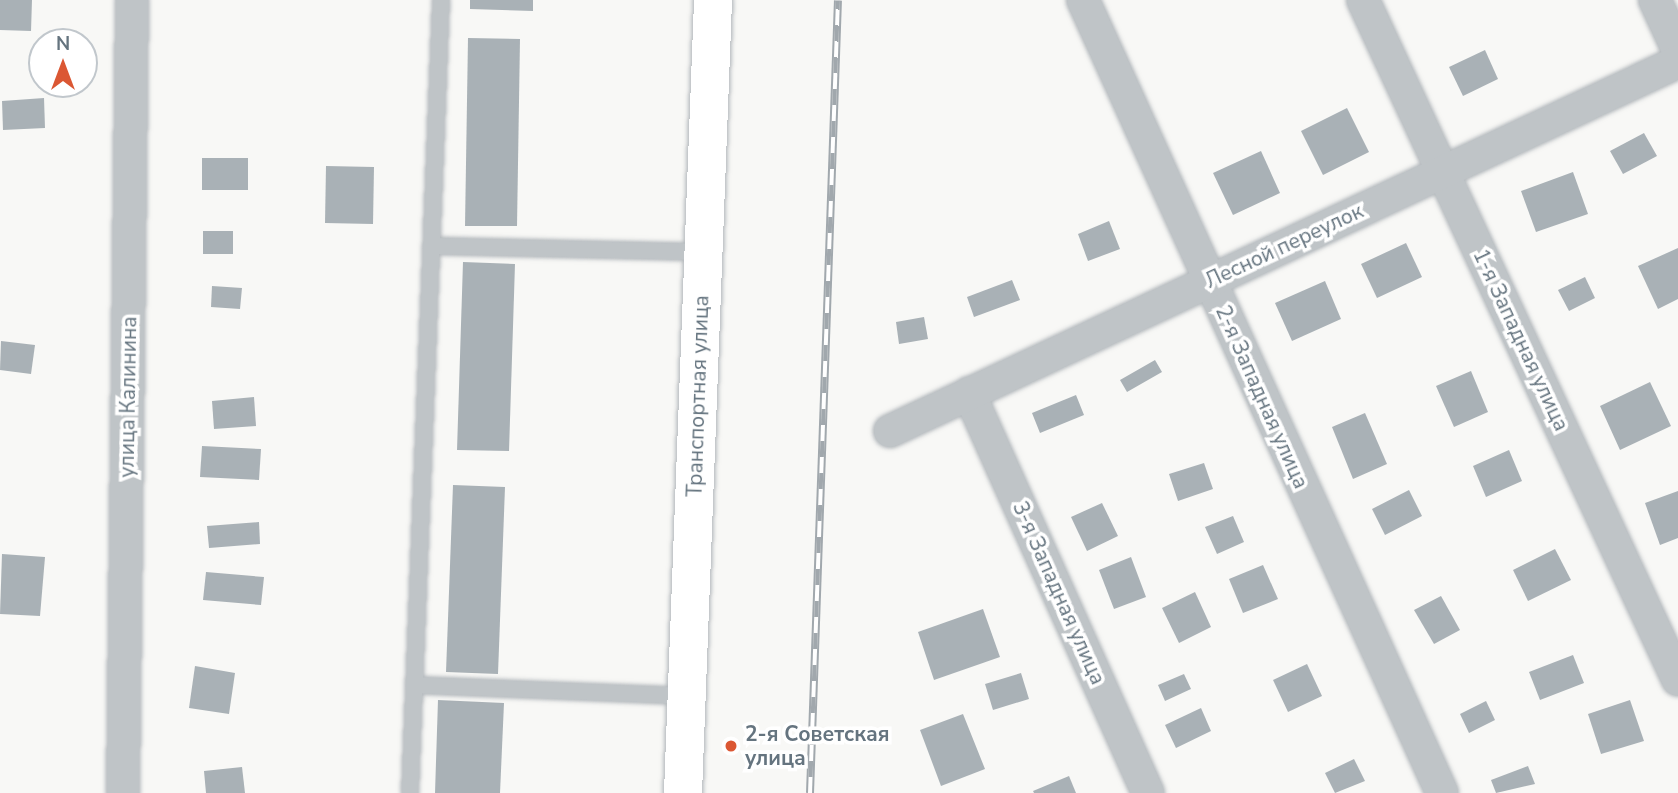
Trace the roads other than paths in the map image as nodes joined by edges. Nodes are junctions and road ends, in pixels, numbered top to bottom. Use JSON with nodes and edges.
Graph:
{"nodes":[{"id":1,"x":132,"y":0,"type":"edge"},
{"id":2,"x":441,"y":0,"type":"edge"},
{"id":3,"x":713,"y":0,"type":"edge"},
{"id":4,"x":1083,"y":0,"type":"edge"},
{"id":5,"x":1363,"y":0,"type":"edge"},
{"id":6,"x":1655,"y":0,"type":"edge"},
{"id":7,"x":1678,"y":50,"type":"edge"},
{"id":8,"x":1678,"y":62,"type":"edge"},
{"id":9,"x":1443,"y":172,"type":"junction"},
{"id":10,"x":431,"y":246,"type":"junction"},
{"id":11,"x":703,"y":251,"type":"junction"},
{"id":12,"x":1210,"y":281,"type":"junction"},
{"id":13,"x":969,"y":393,"type":"junction"},
{"id":14,"x":890,"y":431,"type":"dead end"},
{"id":15,"x":1678,"y":680,"type":"edge"},
{"id":16,"x":414,"y":685,"type":"junction"},
{"id":17,"x":686,"y":696,"type":"junction"},
{"id":18,"x":123,"y":793,"type":"edge"},
{"id":19,"x":410,"y":793,"type":"edge"},
{"id":20,"x":683,"y":793,"type":"edge"},
{"id":21,"x":1148,"y":793,"type":"edge"},
{"id":22,"x":1442,"y":793,"type":"edge"}],
"edges":[{"from":1,"to":18,"type":"street","name":"улица Калинина"},
{"from":2,"to":10,"type":"lane"},
{"from":3,"to":11,"type":"main road","name":"Транспортная улица"},
{"from":4,"to":12,"type":"street","name":"2-я Западная улица"},
{"from":5,"to":9,"type":"street","name":"1-я Западная улица"},
{"from":6,"to":7,"type":"street"},
{"from":8,"to":9,"type":"street","name":"Лесной переулок"},
{"from":9,"to":12,"type":"street","name":"Лесной переулок"},
{"from":9,"to":15,"type":"street","name":"1-я Западная улица"},
{"from":10,"to":11,"type":"lane"},
{"from":10,"to":16,"type":"lane"},
{"from":11,"to":17,"type":"main road","name":"Транспортная улица"},
{"from":12,"to":13,"type":"street","name":"Лесной переулок"},
{"from":12,"to":22,"type":"street","name":"2-я Западная улица"},
{"from":13,"to":14,"type":"street","name":"Лесной переулок"},
{"from":13,"to":21,"type":"street","name":"3-я Западная улица"},
{"from":16,"to":17,"type":"lane"},
{"from":16,"to":19,"type":"lane"},
{"from":17,"to":20,"type":"main road","name":"Транспортная улица"}]}
